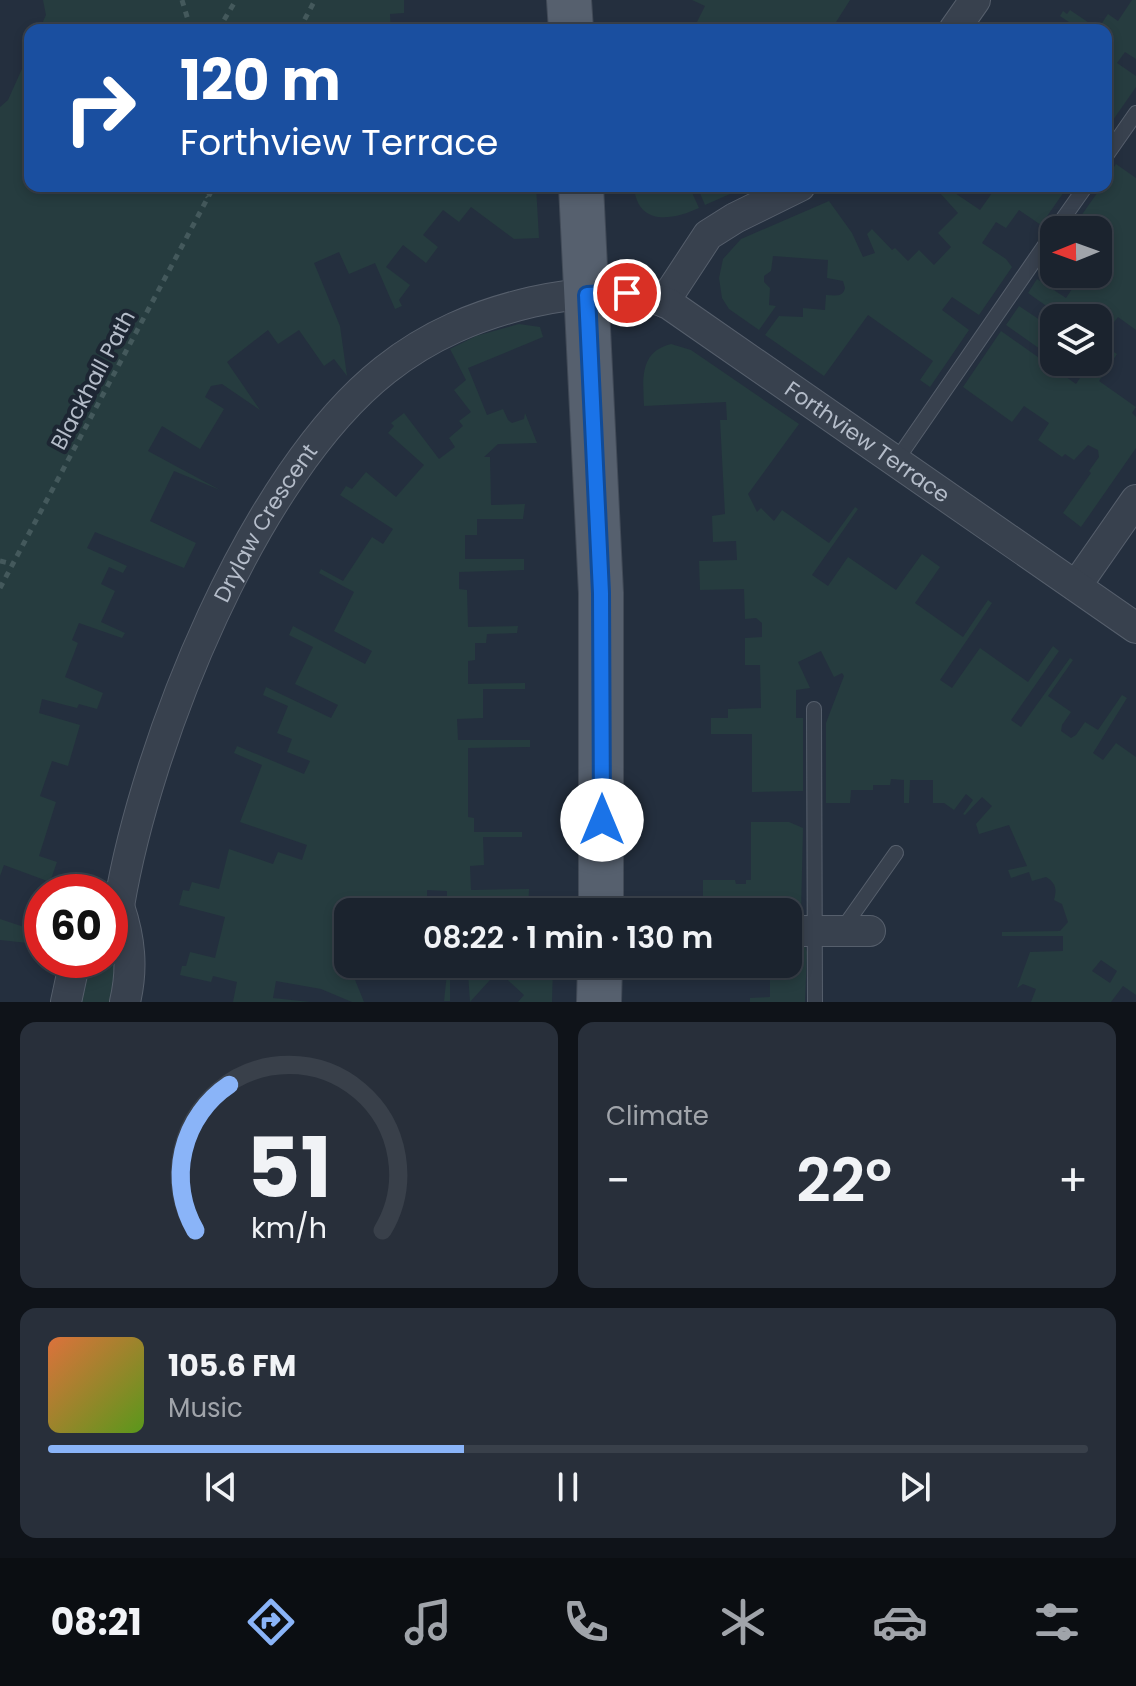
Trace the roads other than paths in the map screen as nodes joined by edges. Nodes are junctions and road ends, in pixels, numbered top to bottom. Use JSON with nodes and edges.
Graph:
{"nodes":[{"id":1,"x":569,"y":0,"type":"edge"},
{"id":2,"x":975,"y":0,"type":"edge"},
{"id":3,"x":571,"y":24,"type":"edge"},
{"id":4,"x":958,"y":24,"type":"edge"},
{"id":5,"x":1136,"y":113,"type":"edge"},
{"id":6,"x":1112,"y":147,"type":"edge"},
{"id":7,"x":581,"y":192,"type":"edge"},
{"id":8,"x":788,"y":192,"type":"edge"},
{"id":9,"x":1082,"y":192,"type":"edge"},
{"id":10,"x":1065,"y":216,"type":"edge"},
{"id":11,"x":1040,"y":253,"type":"edge"},
{"id":12,"x":587,"y":295,"type":"junction"},
{"id":13,"x":664,"y":302,"type":"junction"},
{"id":14,"x":896,"y":461,"type":"junction"},
{"id":15,"x":1136,"y":500,"type":"edge"},
{"id":16,"x":1076,"y":586,"type":"junction"},
{"id":17,"x":1136,"y":628,"type":"edge"},
{"id":18,"x":814,"y":709,"type":"dead end"},
{"id":19,"x":896,"y":853,"type":"dead end"},
{"id":20,"x":123,"y":874,"type":"edge"},
{"id":21,"x":601,"y":898,"type":"edge"},
{"id":22,"x":829,"y":931,"type":"edge"},
{"id":23,"x":128,"y":938,"type":"edge"},
{"id":24,"x":71,"y":978,"type":"edge"},
{"id":25,"x":600,"y":978,"type":"edge"},
{"id":26,"x":66,"y":1002,"type":"edge"},
{"id":27,"x":125,"y":1002,"type":"edge"},
{"id":28,"x":599,"y":1002,"type":"edge"},
{"id":29,"x":815,"y":1002,"type":"edge"}],
"edges":[{"from":1,"to":3,"type":"main road"},
{"from":2,"to":4,"type":"street"},
{"from":5,"to":6,"type":"lane"},
{"from":7,"to":12,"type":"main road"},
{"from":8,"to":13,"type":"street"},
{"from":9,"to":10,"type":"lane"},
{"from":11,"to":14,"type":"lane"},
{"from":12,"to":13,"type":"street","name":"Forthview Terrace"},
{"from":12,"to":20,"type":"street","name":"Drylaw Crescent"},
{"from":12,"to":21,"type":"main road"},
{"from":13,"to":14,"type":"street","name":"Forthview Terrace"},
{"from":14,"to":16,"type":"street","name":"Forthview Terrace"},
{"from":15,"to":16,"type":"street"},
{"from":16,"to":17,"type":"street","name":"Forthview Terrace"},
{"from":18,"to":22,"type":"lane"},
{"from":19,"to":22,"type":"lane"},
{"from":22,"to":29,"type":"lane"},
{"from":23,"to":27,"type":"street","name":"Drylaw Crescent"},
{"from":24,"to":26,"type":"street"},
{"from":25,"to":28,"type":"main road"}]}
